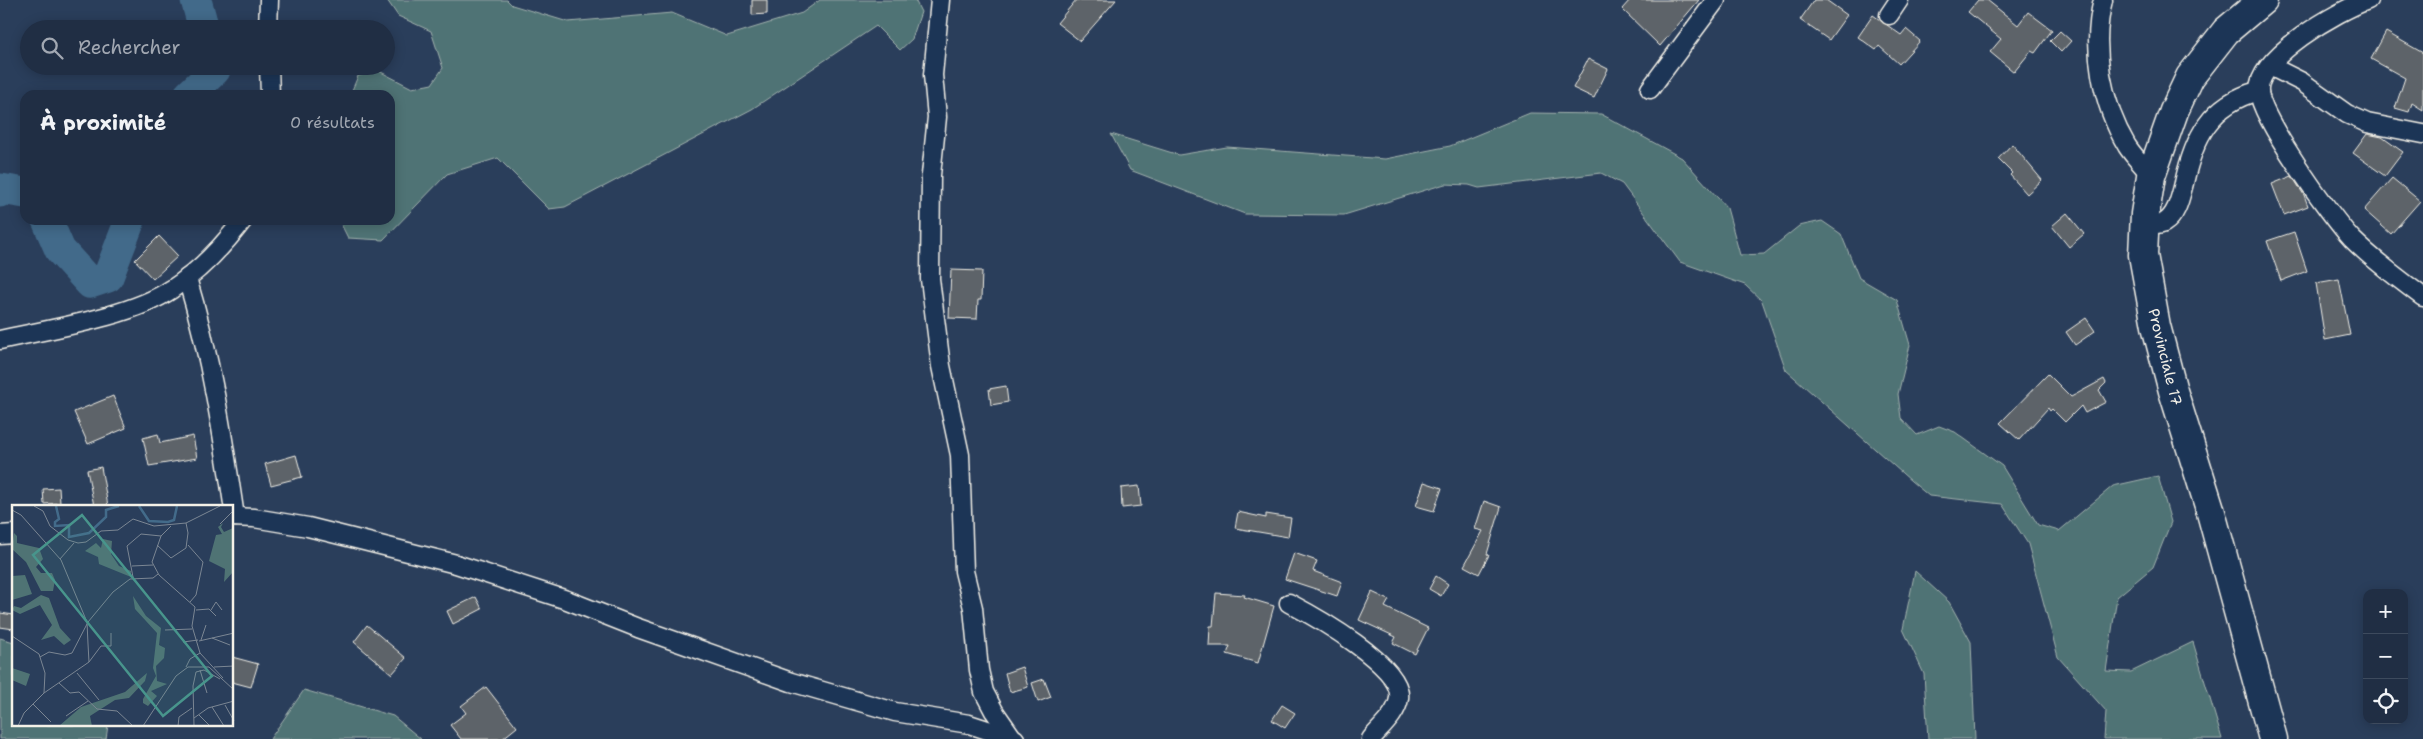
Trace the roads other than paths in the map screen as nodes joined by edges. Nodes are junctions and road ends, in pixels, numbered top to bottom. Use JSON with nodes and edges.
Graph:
{"nodes":[{"id":1,"x":269,"y":0,"type":"edge"},
{"id":2,"x":940,"y":0,"type":"edge"},
{"id":3,"x":1716,"y":0,"type":"edge"},
{"id":4,"x":1899,"y":0,"type":"edge"},
{"id":5,"x":2103,"y":0,"type":"edge"},
{"id":6,"x":2264,"y":0,"type":"edge"},
{"id":7,"x":2368,"y":0,"type":"edge"},
{"id":8,"x":1889,"y":15,"type":"dead end"},
{"id":9,"x":268,"y":20,"type":"edge"},
{"id":10,"x":2270,"y":66,"type":"junction"},
{"id":11,"x":269,"y":75,"type":"edge"},
{"id":12,"x":1650,"y":89,"type":"dead end"},
{"id":13,"x":270,"y":90,"type":"edge"},
{"id":14,"x":2258,"y":91,"type":"junction"},
{"id":15,"x":2423,"y":134,"type":"edge"},
{"id":16,"x":2151,"y":176,"type":"junction"},
{"id":17,"x":239,"y":225,"type":"edge"},
{"id":18,"x":2145,"y":226,"type":"junction"},
{"id":19,"x":187,"y":278,"type":"junction"},
{"id":20,"x":2423,"y":297,"type":"edge"},
{"id":21,"x":0,"y":340,"type":"edge"},
{"id":22,"x":232,"y":505,"type":"edge"},
{"id":23,"x":234,"y":517,"type":"edge"},
{"id":24,"x":1289,"y":603,"type":"dead end"},
{"id":25,"x":1014,"y":738,"type":"edge"},
{"id":26,"x":1371,"y":739,"type":"edge"},
{"id":27,"x":2274,"y":739,"type":"edge"}],
"edges":[{"from":1,"to":9,"type":"street"},
{"from":2,"to":25,"type":"street"},
{"from":3,"to":12,"type":"street"},
{"from":4,"to":8,"type":"street"},
{"from":5,"to":16,"type":"street"},
{"from":6,"to":16,"type":"main road","name":"Provinciale 17"},
{"from":7,"to":10,"type":"street"},
{"from":10,"to":14,"type":"street"},
{"from":10,"to":15,"type":"street"},
{"from":11,"to":13,"type":"street"},
{"from":14,"to":18,"type":"street"},
{"from":14,"to":20,"type":"street"},
{"from":16,"to":18,"type":"main road","name":"Provinciale 17"},
{"from":17,"to":19,"type":"street"},
{"from":18,"to":27,"type":"main road","name":"Provinciale 17"},
{"from":19,"to":21,"type":"street"},
{"from":19,"to":22,"type":"street"},
{"from":23,"to":25,"type":"street"},
{"from":24,"to":26,"type":"street"}]}
